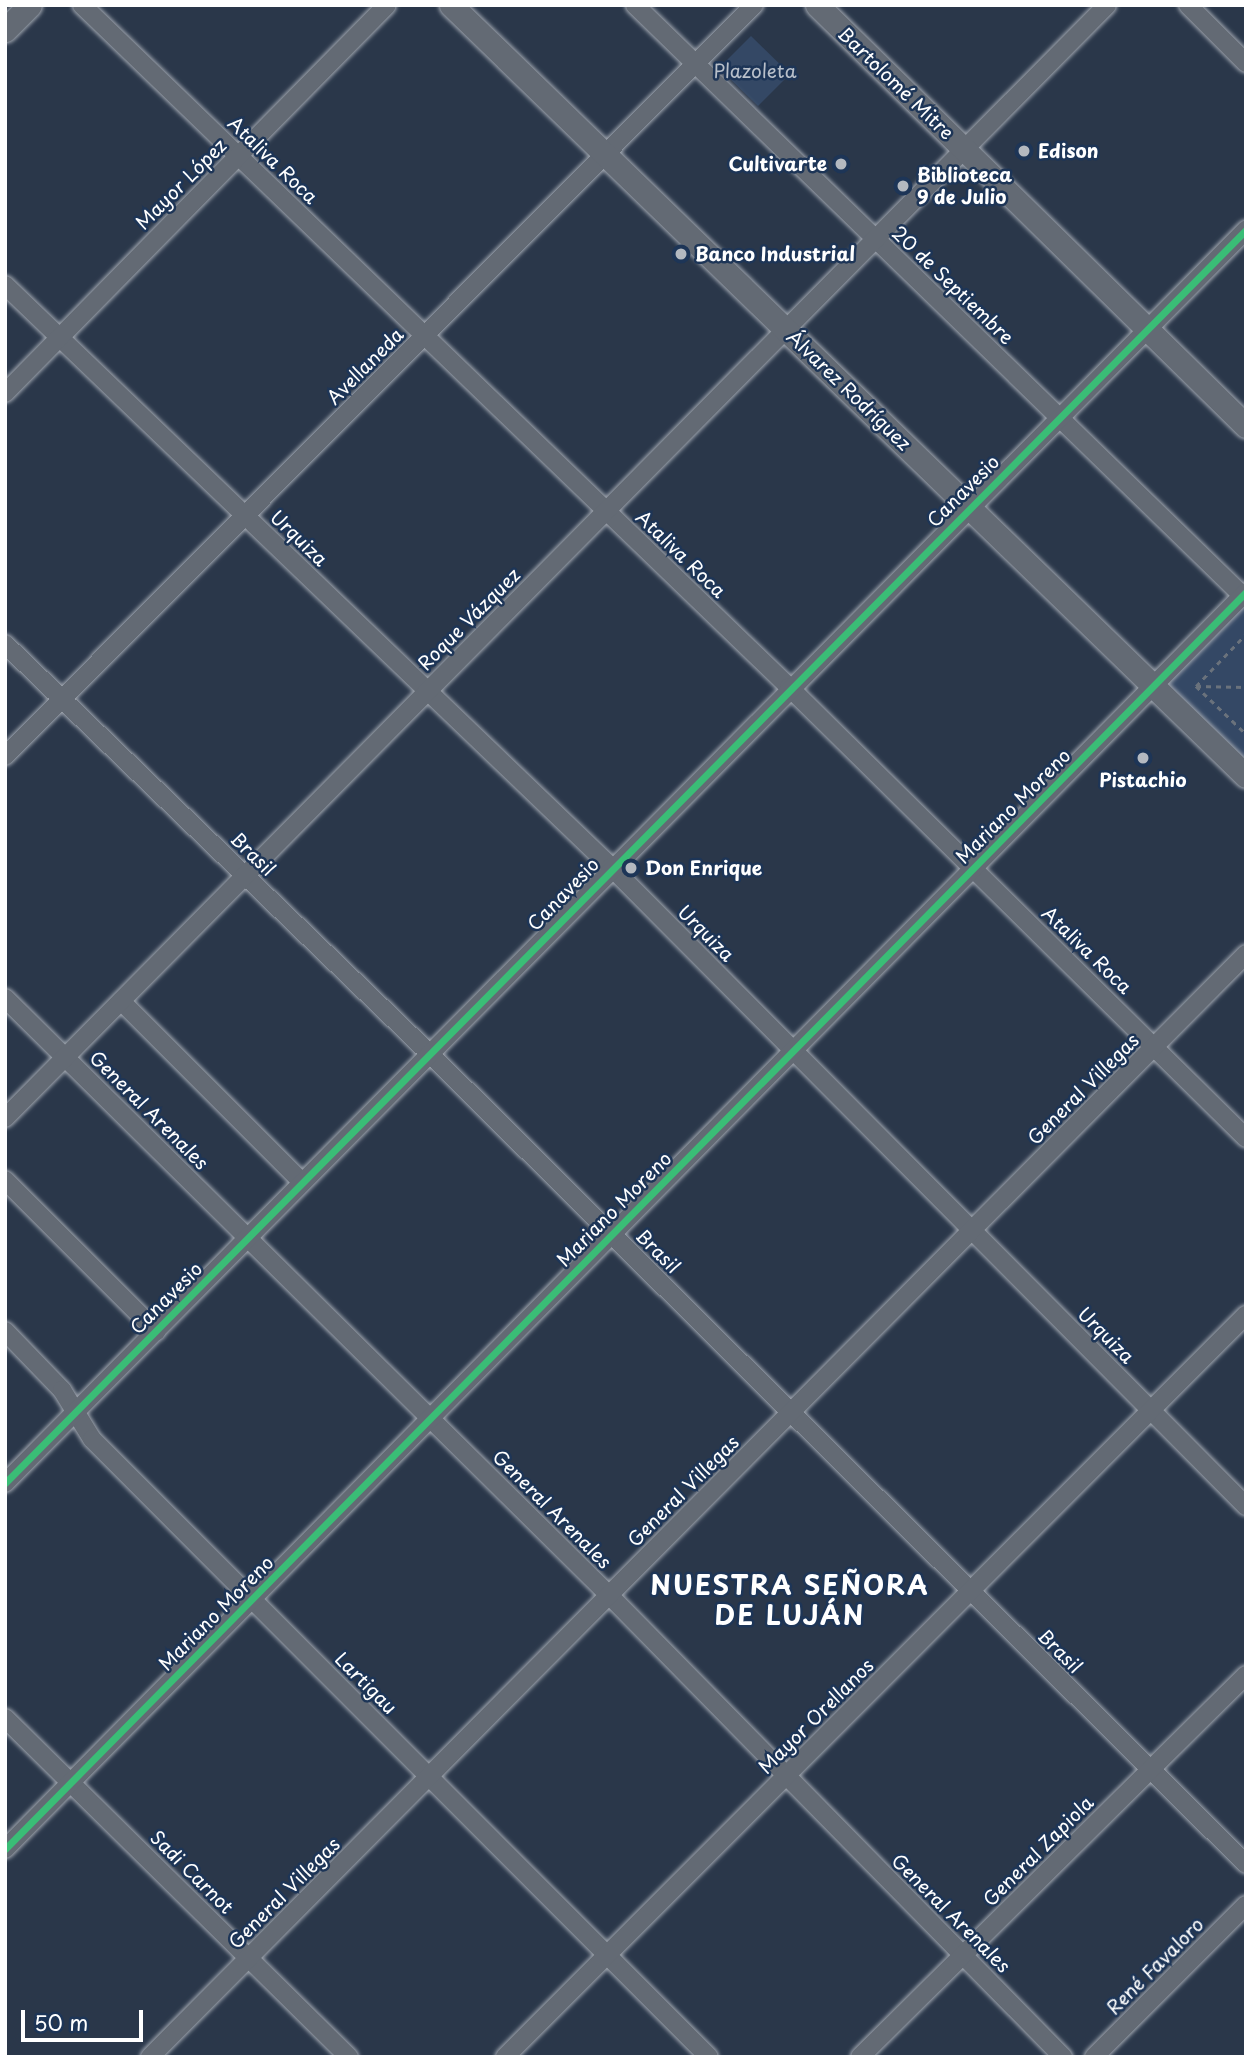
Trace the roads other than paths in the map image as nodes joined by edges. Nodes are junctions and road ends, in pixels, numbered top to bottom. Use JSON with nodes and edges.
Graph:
{"nodes":[{"id":1,"x":30,"y":5,"type":"edge"},
{"id":2,"x":82,"y":5,"type":"edge"},
{"id":3,"x":387,"y":5,"type":"edge"},
{"id":4,"x":451,"y":5,"type":"edge"},
{"id":5,"x":635,"y":5,"type":"edge"},
{"id":6,"x":754,"y":5,"type":"edge"},
{"id":7,"x":817,"y":5,"type":"edge"},
{"id":8,"x":1107,"y":5,"type":"edge"},
{"id":9,"x":1188,"y":5,"type":"edge"},
{"id":10,"x":5,"y":30,"type":"edge"},
{"id":11,"x":1246,"y":63,"type":"edge"},
{"id":12,"x":695,"y":64,"type":"junction"},
{"id":13,"x":963,"y":148,"type":"junction"},
{"id":14,"x":606,"y":154,"type":"junction"},
{"id":15,"x":238,"y":156,"type":"junction"},
{"id":16,"x":1246,"y":230,"type":"edge"},
{"id":17,"x":875,"y":238,"type":"junction"},
{"id":18,"x":5,"y":285,"type":"edge"},
{"id":19,"x":786,"y":329,"type":"junction"},
{"id":20,"x":1146,"y":329,"type":"junction"},
{"id":21,"x":425,"y":335,"type":"junction"},
{"id":22,"x":60,"y":337,"type":"junction"},
{"id":23,"x":5,"y":393,"type":"edge"},
{"id":24,"x":1059,"y":417,"type":"junction"},
{"id":25,"x":1246,"y":426,"type":"edge"},
{"id":26,"x":969,"y":507,"type":"junction"},
{"id":27,"x":606,"y":510,"type":"junction"},
{"id":28,"x":246,"y":515,"type":"junction"},
{"id":29,"x":1244,"y":594,"type":"edge"},
{"id":30,"x":5,"y":644,"type":"edge"},
{"id":31,"x":1153,"y":686,"type":"junction"},
{"id":32,"x":789,"y":687,"type":"junction"},
{"id":33,"x":428,"y":691,"type":"junction"},
{"id":34,"x":62,"y":699,"type":"junction"},
{"id":35,"x":5,"y":756,"type":"edge"},
{"id":36,"x":1246,"y":776,"type":"edge"},
{"id":37,"x":611,"y":867,"type":"junction"},
{"id":38,"x":974,"y":868,"type":"junction"},
{"id":39,"x":245,"y":875,"type":"junction"},
{"id":40,"x":1246,"y":954,"type":"edge"},
{"id":41,"x":5,"y":998,"type":"edge"},
{"id":42,"x":121,"y":1001,"type":"junction"},
{"id":43,"x":1155,"y":1046,"type":"junction"},
{"id":44,"x":793,"y":1050,"type":"junction"},
{"id":45,"x":429,"y":1053,"type":"junction"},
{"id":46,"x":65,"y":1057,"type":"junction"},
{"id":47,"x":5,"y":1118,"type":"edge"},
{"id":48,"x":1246,"y":1138,"type":"edge"},
{"id":49,"x":5,"y":1180,"type":"edge"},
{"id":50,"x":302,"y":1182,"type":"junction"},
{"id":51,"x":972,"y":1230,"type":"junction"},
{"id":52,"x":611,"y":1235,"type":"junction"},
{"id":53,"x":248,"y":1238,"type":"junction"},
{"id":54,"x":1246,"y":1315,"type":"edge"},
{"id":55,"x":5,"y":1331,"type":"edge"},
{"id":56,"x":156,"y":1331,"type":"junction"},
{"id":57,"x":1151,"y":1410,"type":"junction"},
{"id":58,"x":77,"y":1411,"type":"junction"},
{"id":59,"x":791,"y":1412,"type":"junction"},
{"id":60,"x":430,"y":1418,"type":"junction"},
{"id":61,"x":5,"y":1483,"type":"edge"},
{"id":62,"x":1246,"y":1506,"type":"edge"},
{"id":63,"x":970,"y":1591,"type":"junction"},
{"id":64,"x":609,"y":1595,"type":"junction"},
{"id":65,"x":252,"y":1599,"type":"junction"},
{"id":66,"x":1246,"y":1675,"type":"edge"},
{"id":67,"x":5,"y":1718,"type":"edge"},
{"id":68,"x":1150,"y":1770,"type":"junction"},
{"id":69,"x":430,"y":1776,"type":"junction"},
{"id":70,"x":785,"y":1776,"type":"junction"},
{"id":71,"x":71,"y":1783,"type":"junction"},
{"id":72,"x":5,"y":1849,"type":"edge"},
{"id":73,"x":1246,"y":1864,"type":"edge"},
{"id":74,"x":1246,"y":1905,"type":"edge"},
{"id":75,"x":606,"y":1955,"type":"junction"},
{"id":76,"x":963,"y":1955,"type":"junction"},
{"id":77,"x":248,"y":1958,"type":"junction"},
{"id":78,"x":150,"y":2057,"type":"edge"},
{"id":79,"x":349,"y":2057,"type":"edge"},
{"id":80,"x":505,"y":2057,"type":"edge"},
{"id":81,"x":709,"y":2057,"type":"edge"},
{"id":82,"x":860,"y":2057,"type":"edge"},
{"id":83,"x":1063,"y":2057,"type":"edge"},
{"id":84,"x":1094,"y":2057,"type":"edge"}],
"edges":[{"from":1,"to":10,"type":"main road"},
{"from":2,"to":15,"type":"street","name":"Ataliva Roca"},
{"from":3,"to":15,"type":"street","name":"Mayor López"},
{"from":4,"to":14,"type":"main road","name":"Álvarez Rodríguez"},
{"from":5,"to":12,"type":"street","name":"20 de Septiembre"},
{"from":6,"to":12,"type":"street","name":"Avellaneda"},
{"from":7,"to":13,"type":"main road","name":"Bartolomé Mitre"},
{"from":8,"to":13,"type":"street","name":"Roque Vázquez"},
{"from":9,"to":11,"type":"street"},
{"from":12,"to":14,"type":"street","name":"Avellaneda"},
{"from":12,"to":17,"type":"street","name":"20 de Septiembre"},
{"from":13,"to":17,"type":"street","name":"Roque Vázquez"},
{"from":13,"to":20,"type":"main road","name":"Bartolomé Mitre"},
{"from":14,"to":19,"type":"main road","name":"Álvarez Rodríguez"},
{"from":14,"to":21,"type":"street","name":"Avellaneda"},
{"from":15,"to":21,"type":"street","name":"Ataliva Roca"},
{"from":15,"to":22,"type":"street","name":"Mayor López"},
{"from":16,"to":20,"type":"street","name":"Canavesio"},
{"from":17,"to":19,"type":"street","name":"Roque Vázquez"},
{"from":17,"to":24,"type":"street","name":"20 de Septiembre"},
{"from":18,"to":22,"type":"street","name":"Urquiza"},
{"from":19,"to":26,"type":"main road","name":"Álvarez Rodríguez"},
{"from":19,"to":27,"type":"street","name":"Roque Vázquez"},
{"from":20,"to":24,"type":"street","name":"Canavesio"},
{"from":20,"to":25,"type":"main road","name":"Bartolomé Mitre"},
{"from":21,"to":27,"type":"street","name":"Ataliva Roca"},
{"from":21,"to":28,"type":"street","name":"Avellaneda"},
{"from":22,"to":23,"type":"street","name":"Mayor López"},
{"from":22,"to":28,"type":"street","name":"Urquiza"},
{"from":24,"to":26,"type":"street","name":"Canavesio"},
{"from":24,"to":29,"type":"street","name":"20 de Septiembre"},
{"from":26,"to":31,"type":"main road","name":"Álvarez Rodríguez"},
{"from":26,"to":32,"type":"street","name":"Canavesio"},
{"from":27,"to":32,"type":"street","name":"Ataliva Roca"},
{"from":27,"to":33,"type":"street","name":"Roque Vázquez"},
{"from":28,"to":33,"type":"street","name":"Urquiza"},
{"from":28,"to":34,"type":"street","name":"Avellaneda"},
{"from":29,"to":31,"type":"street","name":"Mariano Moreno"},
{"from":30,"to":34,"type":"street","name":"Brasil"},
{"from":31,"to":36,"type":"main road","name":"Álvarez Rodríguez"},
{"from":31,"to":38,"type":"street","name":"Mariano Moreno"},
{"from":32,"to":37,"type":"street","name":"Canavesio"},
{"from":32,"to":38,"type":"street","name":"Ataliva Roca"},
{"from":33,"to":37,"type":"street","name":"Urquiza"},
{"from":33,"to":39,"type":"street","name":"Roque Vázquez"},
{"from":34,"to":35,"type":"street","name":"Avellaneda"},
{"from":34,"to":39,"type":"street","name":"Brasil"},
{"from":37,"to":44,"type":"street","name":"Urquiza"},
{"from":37,"to":45,"type":"street","name":"Canavesio"},
{"from":38,"to":43,"type":"street","name":"Ataliva Roca"},
{"from":38,"to":44,"type":"street","name":"Mariano Moreno"},
{"from":39,"to":42,"type":"street","name":"Roque Vázquez"},
{"from":39,"to":45,"type":"street","name":"Brasil"},
{"from":40,"to":43,"type":"street","name":"General Villegas"},
{"from":41,"to":46,"type":"street","name":"General Arenales"},
{"from":42,"to":46,"type":"street","name":"Roque Vázquez"},
{"from":42,"to":50,"type":"street"},
{"from":43,"to":48,"type":"street","name":"Ataliva Roca"},
{"from":43,"to":51,"type":"street","name":"General Villegas"},
{"from":44,"to":51,"type":"street","name":"Urquiza"},
{"from":44,"to":52,"type":"street","name":"Mariano Moreno"},
{"from":45,"to":50,"type":"street","name":"Canavesio"},
{"from":45,"to":52,"type":"street","name":"Brasil"},
{"from":46,"to":47,"type":"street","name":"Roque Vázquez"},
{"from":46,"to":53,"type":"street","name":"General Arenales"},
{"from":49,"to":56,"type":"street"},
{"from":50,"to":53,"type":"street","name":"Canavesio"},
{"from":51,"to":57,"type":"street","name":"Urquiza"},
{"from":51,"to":59,"type":"street","name":"General Villegas"},
{"from":52,"to":59,"type":"street","name":"Brasil"},
{"from":52,"to":60,"type":"street","name":"Mariano Moreno"},
{"from":53,"to":56,"type":"street","name":"Canavesio"},
{"from":53,"to":60,"type":"street","name":"General Arenales"},
{"from":54,"to":57,"type":"street","name":"Mayor Orellanos"},
{"from":55,"to":58,"type":"street","name":"Lartigau"},
{"from":56,"to":58,"type":"street","name":"Canavesio"},
{"from":57,"to":62,"type":"street","name":"Urquiza"},
{"from":57,"to":63,"type":"street","name":"Mayor Orellanos"},
{"from":58,"to":61,"type":"street","name":"Canavesio"},
{"from":58,"to":65,"type":"street","name":"Lartigau"},
{"from":59,"to":63,"type":"street","name":"Brasil"},
{"from":59,"to":64,"type":"street","name":"General Villegas"},
{"from":60,"to":64,"type":"street","name":"General Arenales"},
{"from":60,"to":65,"type":"street","name":"Mariano Moreno"},
{"from":63,"to":68,"type":"street","name":"Brasil"},
{"from":63,"to":70,"type":"street","name":"Mayor Orellanos"},
{"from":64,"to":69,"type":"street","name":"General Villegas"},
{"from":64,"to":70,"type":"street","name":"General Arenales"},
{"from":65,"to":69,"type":"street","name":"Lartigau"},
{"from":65,"to":71,"type":"street","name":"Mariano Moreno"},
{"from":66,"to":68,"type":"street","name":"General Zapiola"},
{"from":67,"to":71,"type":"street","name":"Sadi Carnot"},
{"from":68,"to":73,"type":"street","name":"Brasil"},
{"from":68,"to":76,"type":"street","name":"General Zapiola"},
{"from":69,"to":75,"type":"street","name":"Lartigau"},
{"from":69,"to":77,"type":"street","name":"General Villegas"},
{"from":70,"to":75,"type":"street","name":"Mayor Orellanos"},
{"from":70,"to":76,"type":"street","name":"General Arenales"},
{"from":71,"to":72,"type":"street","name":"Mariano Moreno"},
{"from":71,"to":77,"type":"street","name":"Sadi Carnot"},
{"from":74,"to":84,"type":"street","name":"René Favaloro"},
{"from":75,"to":80,"type":"street","name":"Mayor Orellanos"},
{"from":75,"to":81,"type":"street","name":"Lartigau"},
{"from":76,"to":82,"type":"street","name":"General Zapiola"},
{"from":76,"to":83,"type":"street","name":"General Arenales"},
{"from":77,"to":78,"type":"street","name":"General Villegas"},
{"from":77,"to":79,"type":"street","name":"Sadi Carnot"}]}
